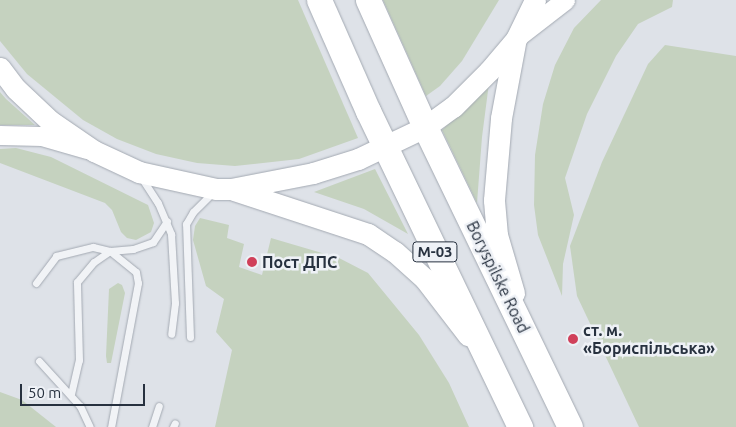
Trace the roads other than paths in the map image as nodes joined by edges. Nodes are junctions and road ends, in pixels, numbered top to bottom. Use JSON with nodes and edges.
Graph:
{"nodes":[{"id":1,"x":320,"y":0,"type":"edge"},
{"id":2,"x":368,"y":0,"type":"edge"},
{"id":3,"x":535,"y":0,"type":"edge"},
{"id":4,"x":565,"y":0,"type":"edge"},
{"id":5,"x":516,"y":39,"type":"junction"},
{"id":6,"x":0,"y":68,"type":"edge"},
{"id":7,"x":425,"y":127,"type":"junction"},
{"id":8,"x":0,"y":135,"type":"edge"},
{"id":9,"x":385,"y":147,"type":"junction"},
{"id":10,"x":94,"y":151,"type":"junction"},
{"id":11,"x":138,"y":172,"type":"junction"},
{"id":12,"x":224,"y":189,"type":"junction"},
{"id":13,"x":167,"y":221,"type":"junction"},
{"id":14,"x":110,"y":251,"type":"junction"},
{"id":15,"x":36,"y":283,"type":"dead end"},
{"id":16,"x":171,"y":334,"type":"dead end"},
{"id":17,"x":525,"y":335,"type":"junction"},
{"id":18,"x":190,"y":338,"type":"dead end"},
{"id":19,"x":486,"y":357,"type":"junction"},
{"id":20,"x":39,"y":361,"type":"dead end"},
{"id":21,"x":70,"y":394,"type":"junction"},
{"id":22,"x":159,"y":406,"type":"dead end"},
{"id":23,"x":90,"y":427,"type":"edge"},
{"id":24,"x":111,"y":427,"type":"edge"},
{"id":25,"x":152,"y":427,"type":"edge"},
{"id":26,"x":520,"y":427,"type":"edge"},
{"id":27,"x":570,"y":427,"type":"edge"}],
"edges":[{"from":1,"to":9,"type":"highway"},
{"from":2,"to":7,"type":"highway","name":"Boryspilske Road"},
{"from":3,"to":5,"type":"main road"},
{"from":4,"to":5,"type":"main road"},
{"from":5,"to":7,"type":"main road"},
{"from":5,"to":17,"type":"main road"},
{"from":6,"to":10,"type":"main road"},
{"from":7,"to":9,"type":"main road"},
{"from":7,"to":17,"type":"highway","name":"Boryspilske Road","number":"М-03"},
{"from":8,"to":10,"type":"main road"},
{"from":9,"to":12,"type":"main road"},
{"from":9,"to":19,"type":"highway","number":"М-03"},
{"from":10,"to":11,"type":"main road"},
{"from":11,"to":12,"type":"main road"},
{"from":11,"to":13,"type":"lane"},
{"from":12,"to":18,"type":"lane"},
{"from":12,"to":19,"type":"main road"},
{"from":13,"to":14,"type":"lane"},
{"from":13,"to":16,"type":"lane"},
{"from":14,"to":15,"type":"lane"},
{"from":14,"to":21,"type":"lane"},
{"from":14,"to":24,"type":"lane"},
{"from":17,"to":27,"type":"highway","name":"Boryspilske Road","number":"М-03"},
{"from":19,"to":26,"type":"highway","number":"М-03"},
{"from":20,"to":21,"type":"lane"},
{"from":21,"to":23,"type":"lane"},
{"from":22,"to":25,"type":"lane"}]}
